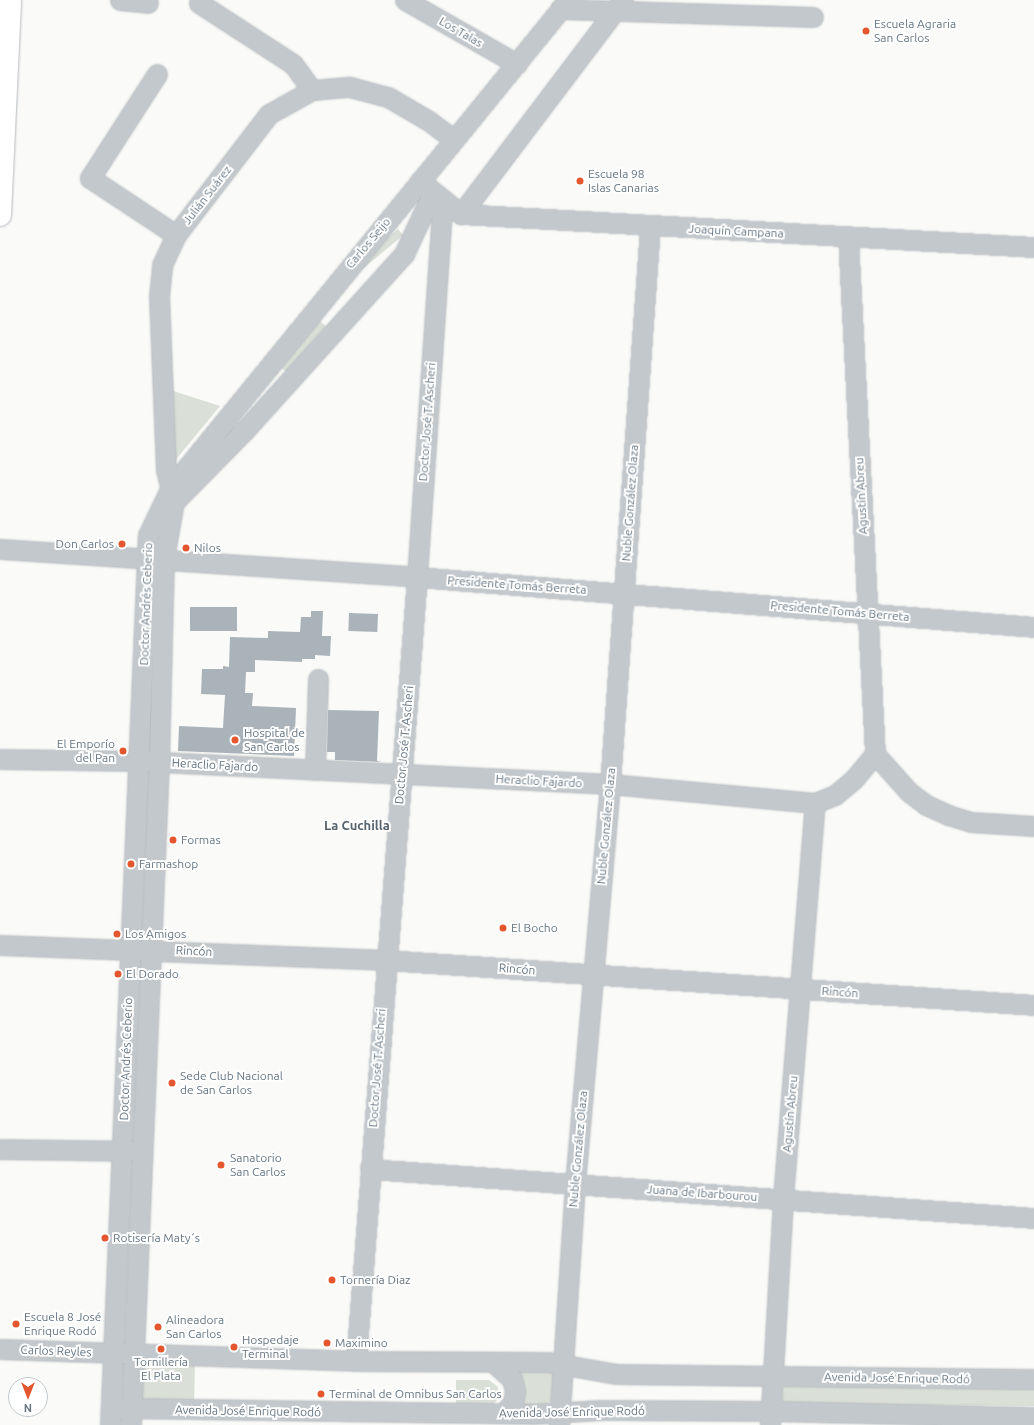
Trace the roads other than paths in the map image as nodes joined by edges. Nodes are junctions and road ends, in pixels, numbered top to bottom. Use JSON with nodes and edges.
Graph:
{"nodes":[{"id":1,"x":10,"y":0,"type":"edge"},
{"id":2,"x":120,"y":0,"type":"edge"},
{"id":3,"x":405,"y":0,"type":"edge"},
{"id":4,"x":148,"y":3,"type":"dead end"},
{"id":5,"x":199,"y":3,"type":"dead end"},
{"id":6,"x":564,"y":5,"type":"edge"},
{"id":7,"x":619,"y":6,"type":"edge"},
{"id":8,"x":814,"y":18,"type":"dead end"},
{"id":9,"x":517,"y":64,"type":"junction"},
{"id":10,"x":157,"y":74,"type":"dead end"},
{"id":11,"x":312,"y":90,"type":"junction"},
{"id":12,"x":454,"y":140,"type":"junction"},
{"id":13,"x":1,"y":177,"type":"edge"},
{"id":14,"x":432,"y":191,"type":"junction"},
{"id":15,"x":461,"y":214,"type":"junction"},
{"id":16,"x":0,"y":215,"type":"edge"},
{"id":17,"x":650,"y":227,"type":"junction"},
{"id":18,"x":176,"y":235,"type":"junction"},
{"id":19,"x":848,"y":237,"type":"junction"},
{"id":20,"x":1034,"y":247,"type":"edge"},
{"id":21,"x":316,"y":305,"type":"junction"},
{"id":22,"x":338,"y":328,"type":"junction"},
{"id":23,"x":266,"y":367,"type":"junction"},
{"id":24,"x":286,"y":386,"type":"junction"},
{"id":25,"x":226,"y":417,"type":"junction"},
{"id":26,"x":244,"y":431,"type":"junction"},
{"id":27,"x":172,"y":494,"type":"junction"},
{"id":28,"x":0,"y":549,"type":"edge"},
{"id":29,"x":156,"y":557,"type":"junction"},
{"id":30,"x":417,"y":577,"type":"junction"},
{"id":31,"x":624,"y":593,"type":"junction"},
{"id":32,"x":867,"y":614,"type":"junction"},
{"id":33,"x":1034,"y":627,"type":"edge"},
{"id":34,"x":318,"y":679,"type":"dead end"},
{"id":35,"x":875,"y":754,"type":"junction"},
{"id":36,"x":0,"y":759,"type":"edge"},
{"id":37,"x":149,"y":762,"type":"junction"},
{"id":38,"x":315,"y":770,"type":"junction"},
{"id":39,"x":402,"y":774,"type":"junction"},
{"id":40,"x":610,"y":784,"type":"junction"},
{"id":41,"x":815,"y":803,"type":"junction"},
{"id":42,"x":1034,"y":826,"type":"edge"},
{"id":43,"x":0,"y":945,"type":"edge"},
{"id":44,"x":131,"y":948,"type":"junction"},
{"id":45,"x":150,"y":949,"type":"junction"},
{"id":46,"x":386,"y":960,"type":"junction"},
{"id":47,"x":593,"y":974,"type":"junction"},
{"id":48,"x":800,"y":989,"type":"junction"},
{"id":49,"x":1034,"y":1005,"type":"edge"},
{"id":50,"x":0,"y":1149,"type":"edge"},
{"id":51,"x":123,"y":1150,"type":"junction"},
{"id":52,"x":143,"y":1151,"type":"junction"},
{"id":53,"x":370,"y":1169,"type":"junction"},
{"id":54,"x":575,"y":1184,"type":"junction"},
{"id":55,"x":783,"y":1198,"type":"junction"},
{"id":56,"x":1034,"y":1218,"type":"edge"},
{"id":57,"x":0,"y":1349,"type":"edge"},
{"id":58,"x":113,"y":1352,"type":"junction"},
{"id":59,"x":135,"y":1354,"type":"junction"},
{"id":60,"x":356,"y":1361,"type":"junction"},
{"id":61,"x":493,"y":1362,"type":"junction"},
{"id":62,"x":562,"y":1363,"type":"junction"},
{"id":63,"x":772,"y":1376,"type":"junction"},
{"id":64,"x":1034,"y":1379,"type":"edge"},
{"id":65,"x":504,"y":1413,"type":"junction"},
{"id":66,"x":110,"y":1416,"type":"edge"},
{"id":67,"x":132,"y":1417,"type":"edge"},
{"id":68,"x":1034,"y":1417,"type":"edge"},
{"id":69,"x":770,"y":1418,"type":"edge"},
{"id":70,"x":348,"y":1419,"type":"edge"},
{"id":71,"x":560,"y":1420,"type":"edge"},
{"id":72,"x":981,"y":1421,"type":"edge"}],
"edges":[{"from":1,"to":13,"type":"main road"},
{"from":2,"to":4,"type":"street"},
{"from":3,"to":9,"type":"street","name":"Los Talas"},
{"from":5,"to":11,"type":"street"},
{"from":6,"to":7,"type":"street"},
{"from":6,"to":9,"type":"street","name":"Carlos Seijo"},
{"from":7,"to":8,"type":"street"},
{"from":7,"to":15,"type":"street"},
{"from":9,"to":12,"type":"street","name":"Carlos Seijo"},
{"from":10,"to":18,"type":"street"},
{"from":11,"to":12,"type":"street","name":"Julián Suárez"},
{"from":11,"to":18,"type":"street","name":"Julián Suárez"},
{"from":12,"to":14,"type":"street","name":"Carlos Seijo"},
{"from":13,"to":16,"type":"main road"},
{"from":14,"to":15,"type":"street"},
{"from":14,"to":21,"type":"street","name":"Carlos Seijo"},
{"from":14,"to":22,"type":"street"},
{"from":14,"to":30,"type":"street","name":"Doctor José T. Ascheri"},
{"from":15,"to":17,"type":"street","name":"Joaquín Campana"},
{"from":17,"to":19,"type":"street","name":"Joaquín Campana"},
{"from":17,"to":31,"type":"street","name":"Nuble González Olaza"},
{"from":18,"to":27,"type":"street","name":"Julián Suárez"},
{"from":19,"to":20,"type":"street","name":"Joaquín Campana"},
{"from":19,"to":32,"type":"street","name":"Agustín Abreu"},
{"from":21,"to":22,"type":"street"},
{"from":21,"to":23,"type":"street","name":"Carlos Seijo"},
{"from":22,"to":24,"type":"street"},
{"from":23,"to":24,"type":"street"},
{"from":23,"to":25,"type":"street","name":"Carlos Seijo"},
{"from":24,"to":26,"type":"street"},
{"from":25,"to":26,"type":"street"},
{"from":25,"to":27,"type":"street","name":"Carlos Seijo"},
{"from":26,"to":27,"type":"street"},
{"from":27,"to":29,"type":"street","name":"Doctor Andrés Ceberio"},
{"from":28,"to":29,"type":"street","name":"Presidente Tomás Berreta"},
{"from":29,"to":30,"type":"street","name":"Presidente Tomás Berreta"},
{"from":29,"to":37,"type":"street","name":"Doctor Andrés Ceberio"},
{"from":30,"to":31,"type":"street","name":"Presidente Tomás Berreta"},
{"from":30,"to":39,"type":"street","name":"Doctor José T. Ascheri"},
{"from":31,"to":32,"type":"street","name":"Presidente Tomás Berreta"},
{"from":31,"to":40,"type":"street","name":"Nuble González Olaza"},
{"from":32,"to":33,"type":"street","name":"Presidente Tomás Berreta"},
{"from":32,"to":35,"type":"street","name":"Agustín Abreu"},
{"from":34,"to":38,"type":"street"},
{"from":35,"to":41,"type":"street","name":"Heraclio Fajardo"},
{"from":35,"to":42,"type":"street"},
{"from":36,"to":37,"type":"street","name":"Heraclio Fajardo"},
{"from":37,"to":38,"type":"street","name":"Heraclio Fajardo"},
{"from":37,"to":44,"type":"street","name":"Doctor Andrés Ceberio"},
{"from":37,"to":45,"type":"street","name":"Doctor Andrés Ceberio"},
{"from":38,"to":39,"type":"street","name":"Heraclio Fajardo"},
{"from":39,"to":40,"type":"street","name":"Heraclio Fajardo"},
{"from":39,"to":46,"type":"street","name":"Doctor José T. Ascheri"},
{"from":40,"to":41,"type":"street","name":"Heraclio Fajardo"},
{"from":40,"to":47,"type":"street","name":"Nuble González Olaza"},
{"from":41,"to":48,"type":"street","name":"Agustín Abreu"},
{"from":43,"to":44,"type":"street","name":"Rincón"},
{"from":44,"to":45,"type":"street","name":"Rincón"},
{"from":44,"to":51,"type":"street","name":"Doctor Andrés Ceberio"},
{"from":45,"to":46,"type":"street","name":"Rincón"},
{"from":45,"to":52,"type":"street","name":"Doctor Andrés Ceberio"},
{"from":46,"to":47,"type":"street","name":"Rincón"},
{"from":46,"to":53,"type":"street","name":"Doctor José T. Ascheri"},
{"from":47,"to":48,"type":"street","name":"Rincón"},
{"from":47,"to":54,"type":"street","name":"Nuble González Olaza"},
{"from":48,"to":49,"type":"street","name":"Rincón"},
{"from":48,"to":55,"type":"street","name":"Agustín Abreu"},
{"from":50,"to":51,"type":"street"},
{"from":51,"to":52,"type":"street"},
{"from":51,"to":58,"type":"street","name":"Doctor Andrés Ceberio"},
{"from":52,"to":59,"type":"street","name":"Doctor Andrés Ceberio"},
{"from":53,"to":54,"type":"street","name":"Juana de Ibarbourou"},
{"from":53,"to":60,"type":"street","name":"Doctor José T. Ascheri"},
{"from":54,"to":55,"type":"street","name":"Juana de Ibarbourou"},
{"from":54,"to":62,"type":"street","name":"Nuble González Olaza"},
{"from":55,"to":56,"type":"street","name":"Juana de Ibarbourou"},
{"from":55,"to":63,"type":"street","name":"Agustín Abreu"},
{"from":57,"to":58,"type":"street","name":"Carlos Reyles"},
{"from":58,"to":59,"type":"street","name":"Avenida José Enrique Rodó"},
{"from":58,"to":66,"type":"street","name":"Doctor Andrés Ceberio"},
{"from":59,"to":60,"type":"street","name":"Avenida José Enrique Rodó"},
{"from":59,"to":67,"type":"street","name":"Doctor Andrés Ceberio"},
{"from":60,"to":61,"type":"street","name":"Avenida José Enrique Rodó"},
{"from":61,"to":62,"type":"street","name":"Avenida José Enrique Rodó"},
{"from":61,"to":65,"type":"street"},
{"from":62,"to":63,"type":"street","name":"Avenida José Enrique Rodó"},
{"from":62,"to":71,"type":"street","name":"Nuble González Olaza"},
{"from":63,"to":64,"type":"street","name":"Avenida José Enrique Rodó"},
{"from":63,"to":69,"type":"street","name":"Agustín Abreu"},
{"from":65,"to":70,"type":"street","name":"Avenida José Enrique Rodó"},
{"from":65,"to":71,"type":"street","name":"Avenida José Enrique Rodó"},
{"from":66,"to":67,"type":"street","name":"Avenida José Enrique Rodó"},
{"from":67,"to":70,"type":"street","name":"Avenida José Enrique Rodó"},
{"from":68,"to":72,"type":"street","name":"Avenida José Enrique Rodó"},
{"from":69,"to":71,"type":"street","name":"Avenida José Enrique Rodó"},
{"from":69,"to":72,"type":"street","name":"Avenida José Enrique Rodó"}]}
